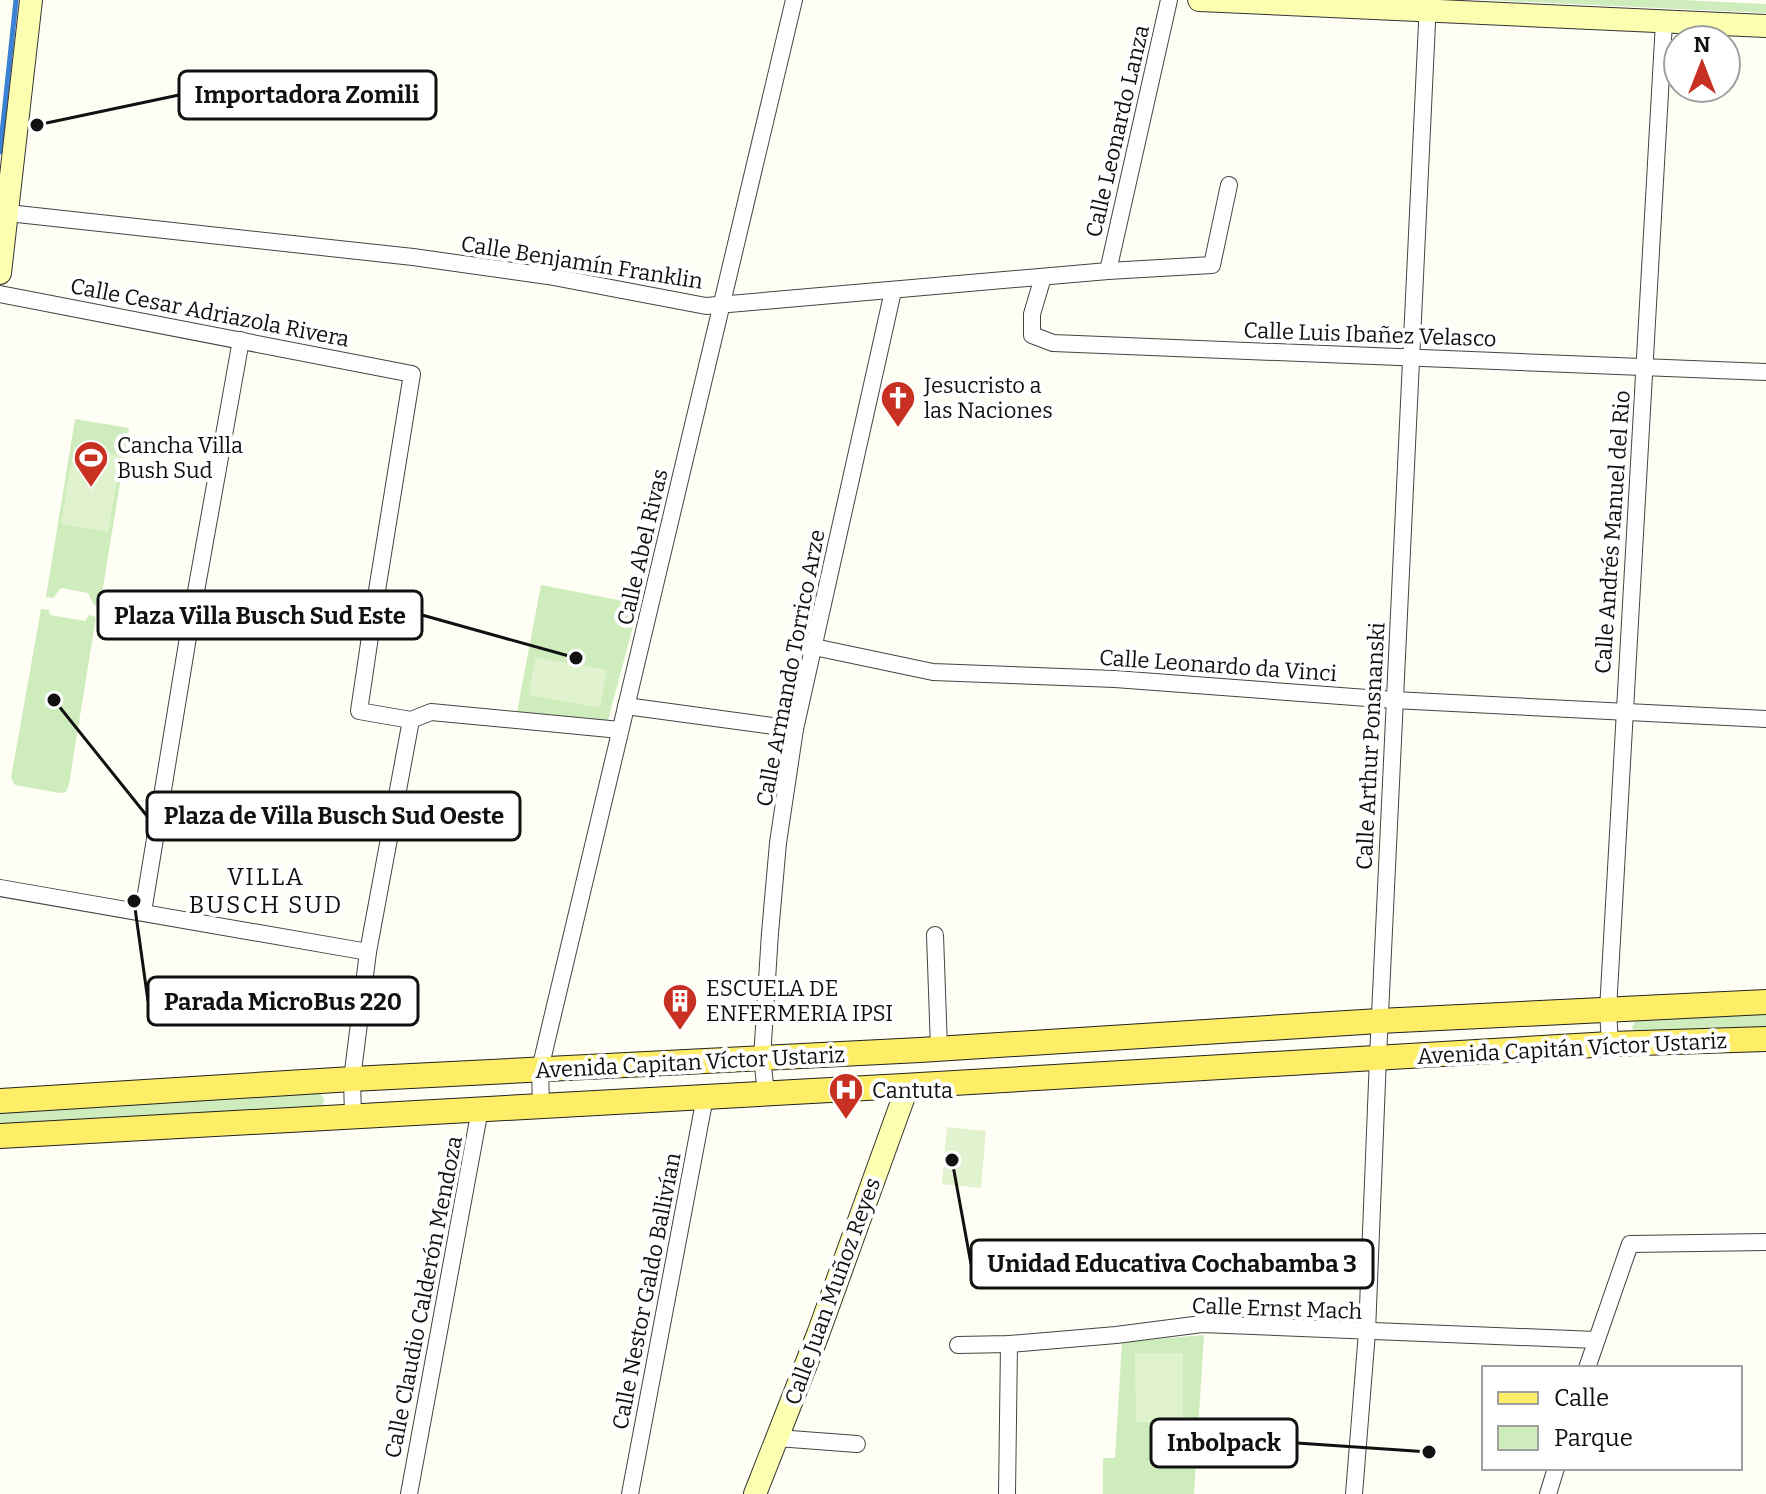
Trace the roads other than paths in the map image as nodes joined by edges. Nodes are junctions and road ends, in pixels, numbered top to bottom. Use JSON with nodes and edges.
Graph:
{"nodes":[{"id":1,"x":31,"y":0,"type":"edge"},
{"id":2,"x":794,"y":0,"type":"edge"},
{"id":3,"x":1169,"y":0,"type":"edge"},
{"id":4,"x":1199,"y":0,"type":"edge"},
{"id":5,"x":1428,"y":5,"type":"edge"},
{"id":6,"x":1664,"y":22,"type":"junction"},
{"id":7,"x":1766,"y":26,"type":"edge"},
{"id":8,"x":1229,"y":185,"type":"dead end"},
{"id":9,"x":8,"y":213,"type":"junction"},
{"id":10,"x":1108,"y":271,"type":"junction"},
{"id":11,"x":0,"y":273,"type":"edge"},
{"id":12,"x":1043,"y":277,"type":"junction"},
{"id":13,"x":893,"y":291,"type":"junction"},
{"id":14,"x":0,"y":294,"type":"edge"},
{"id":15,"x":722,"y":304,"type":"junction"},
{"id":16,"x":241,"y":340,"type":"junction"},
{"id":17,"x":1410,"y":358,"type":"junction"},
{"id":18,"x":1645,"y":367,"type":"junction"},
{"id":19,"x":1766,"y":372,"type":"edge"},
{"id":20,"x":814,"y":647,"type":"junction"},
{"id":21,"x":1394,"y":700,"type":"junction"},
{"id":22,"x":626,"y":706,"type":"junction"},
{"id":23,"x":1623,"y":713,"type":"junction"},
{"id":24,"x":1766,"y":719,"type":"edge"},
{"id":25,"x":411,"y":720,"type":"junction"},
{"id":26,"x":795,"y":729,"type":"junction"},
{"id":27,"x":620,"y":730,"type":"junction"},
{"id":28,"x":0,"y":888,"type":"edge"},
{"id":29,"x":143,"y":912,"type":"junction"},
{"id":30,"x":935,"y":935,"type":"dead end"},
{"id":31,"x":368,"y":952,"type":"junction"},
{"id":32,"x":1766,"y":1002,"type":"edge"},
{"id":33,"x":1608,"y":1010,"type":"junction"},
{"id":34,"x":1379,"y":1021,"type":"junction"},
{"id":35,"x":1766,"y":1039,"type":"edge"},
{"id":36,"x":1610,"y":1044,"type":"junction"},
{"id":37,"x":939,"y":1048,"type":"junction"},
{"id":38,"x":1378,"y":1057,"type":"junction"},
{"id":39,"x":762,"y":1058,"type":"junction"},
{"id":40,"x":540,"y":1069,"type":"junction"},
{"id":41,"x":352,"y":1079,"type":"junction"},
{"id":42,"x":903,"y":1086,"type":"junction"},
{"id":43,"x":766,"y":1093,"type":"junction"},
{"id":44,"x":705,"y":1097,"type":"junction"},
{"id":45,"x":0,"y":1101,"type":"edge"},
{"id":46,"x":541,"y":1106,"type":"junction"},
{"id":47,"x":480,"y":1109,"type":"junction"},
{"id":48,"x":353,"y":1116,"type":"junction"},
{"id":49,"x":0,"y":1136,"type":"edge"},
{"id":50,"x":1766,"y":1242,"type":"edge"},
{"id":51,"x":1367,"y":1332,"type":"junction"},
{"id":52,"x":1596,"y":1340,"type":"junction"},
{"id":53,"x":1009,"y":1344,"type":"junction"},
{"id":54,"x":958,"y":1345,"type":"dead end"},
{"id":55,"x":1588,"y":1366,"type":"edge"},
{"id":56,"x":777,"y":1438,"type":"junction"},
{"id":57,"x":857,"y":1444,"type":"dead end"},
{"id":58,"x":1555,"y":1470,"type":"edge"},
{"id":59,"x":409,"y":1494,"type":"edge"},
{"id":60,"x":630,"y":1494,"type":"edge"},
{"id":61,"x":755,"y":1494,"type":"edge"},
{"id":62,"x":1007,"y":1494,"type":"edge"},
{"id":63,"x":1354,"y":1494,"type":"edge"},
{"id":64,"x":1548,"y":1494,"type":"edge"}],
"edges":[{"from":1,"to":9,"type":"street"},
{"from":2,"to":15,"type":"street","name":"Calle Abel Rivas"},
{"from":3,"to":10,"type":"street","name":"Calle Leonardo Lanza"},
{"from":4,"to":5,"type":"street"},
{"from":5,"to":6,"type":"street"},
{"from":5,"to":17,"type":"street","name":"Calle Arthur Ponsnanski"},
{"from":6,"to":7,"type":"street"},
{"from":6,"to":18,"type":"street","name":"Calle Andrés Manuel del Rio"},
{"from":8,"to":10,"type":"street","name":"Calle Benjamín Franklin"},
{"from":9,"to":11,"type":"street"},
{"from":9,"to":15,"type":"street","name":"Calle Benjamín Franklin"},
{"from":10,"to":12,"type":"street","name":"Calle Benjamín Franklin"},
{"from":12,"to":13,"type":"street","name":"Calle Benjamín Franklin"},
{"from":12,"to":17,"type":"street","name":"Calle Luis Ibañez Velasco"},
{"from":13,"to":15,"type":"street","name":"Calle Benjamín Franklin"},
{"from":13,"to":20,"type":"street","name":"Calle Armando Torrico Arze"},
{"from":14,"to":16,"type":"street","name":"Calle Cesar Adriazola Rivera"},
{"from":15,"to":22,"type":"street","name":"Calle Abel Rivas"},
{"from":16,"to":25,"type":"street","name":"Calle Cesar Adriazola Rivera"},
{"from":16,"to":29,"type":"street"},
{"from":17,"to":18,"type":"street","name":"Calle Luis Ibañez Velasco"},
{"from":17,"to":21,"type":"street","name":"Calle Arthur Ponsnanski"},
{"from":18,"to":19,"type":"street","name":"Calle Luis Ibañez Velasco"},
{"from":18,"to":23,"type":"street","name":"Calle Andrés Manuel del Rio"},
{"from":20,"to":21,"type":"street","name":"Calle Leonardo da Vinci"},
{"from":20,"to":26,"type":"street","name":"Calle Armando Torrico Arze"},
{"from":21,"to":23,"type":"street","name":"Calle Leonardo da Vinci"},
{"from":21,"to":34,"type":"street","name":"Calle Arthur Ponsnanski"},
{"from":22,"to":26,"type":"street"},
{"from":22,"to":27,"type":"street","name":"Calle Abel Rivas"},
{"from":23,"to":24,"type":"street","name":"Calle Leonardo da Vinci"},
{"from":23,"to":33,"type":"street","name":"Calle Andrés Manuel del Rio"},
{"from":25,"to":27,"type":"street"},
{"from":25,"to":31,"type":"street"},
{"from":26,"to":39,"type":"street","name":"Calle Armando Torrico Arze"},
{"from":27,"to":40,"type":"street","name":"Calle Abel Rivas"},
{"from":28,"to":29,"type":"street"},
{"from":29,"to":31,"type":"street"},
{"from":30,"to":37,"type":"street"},
{"from":31,"to":41,"type":"street"},
{"from":32,"to":33,"type":"main road","name":"Avenida Capitán Víctor Ustariz"},
{"from":33,"to":34,"type":"main road","name":"Avenida Capitán Víctor Ustariz"},
{"from":33,"to":36,"type":"street","name":"Calle Andrés Manuel del Rio"},
{"from":34,"to":37,"type":"main road","name":"Avenida Capitan Víctor Ustariz"},
{"from":34,"to":38,"type":"street","name":"Calle Arthur Ponsnanski"},
{"from":35,"to":36,"type":"main road","name":"Avenida Capitán Víctor Ustariz"},
{"from":36,"to":38,"type":"main road","name":"Avenida Capitán Víctor Ustariz"},
{"from":37,"to":39,"type":"main road","name":"Avenida Capitan Víctor Ustariz"},
{"from":38,"to":42,"type":"main road","name":"Avenida Capitan Víctor Ustariz"},
{"from":38,"to":51,"type":"street","name":"Calle Arthur Ponsnanski"},
{"from":39,"to":40,"type":"main road","name":"Avenida Capitan Víctor Ustariz"},
{"from":39,"to":43,"type":"street","name":"Calle Armando Torrico Arze"},
{"from":40,"to":41,"type":"main road","name":"Avenida Capitan Víctor Ustariz"},
{"from":40,"to":46,"type":"street","name":"Calle Abel Rivas"},
{"from":41,"to":45,"type":"main road","name":"Avenida Capitan Víctor Ustariz"},
{"from":41,"to":48,"type":"street"},
{"from":42,"to":43,"type":"main road","name":"Avenida Capitan Víctor Ustariz"},
{"from":42,"to":56,"type":"street","name":"Calle Juan Muñoz Reyes"},
{"from":43,"to":44,"type":"main road","name":"Avenida Capitan Víctor Ustariz"},
{"from":44,"to":46,"type":"main road","name":"Avenida Capitan Víctor Ustariz"},
{"from":44,"to":60,"type":"street","name":"Calle Nestor Galdo Ballivían"},
{"from":46,"to":47,"type":"main road","name":"Avenida Capitan Víctor Ustariz"},
{"from":47,"to":48,"type":"main road","name":"Avenida Capitan Víctor Ustariz"},
{"from":47,"to":59,"type":"street","name":"Calle Claudio Calderón Mendoza"},
{"from":48,"to":49,"type":"main road","name":"Avenida Capitan Víctor Ustariz"},
{"from":50,"to":52,"type":"street"},
{"from":51,"to":52,"type":"street","name":"Calle Ernst Mach"},
{"from":51,"to":53,"type":"street","name":"Calle Ernst Mach"},
{"from":51,"to":63,"type":"street","name":"Calle Arthur Ponsnanski"},
{"from":52,"to":55,"type":"street"},
{"from":53,"to":54,"type":"street","name":"Calle Ernst Mach"},
{"from":53,"to":62,"type":"street"},
{"from":56,"to":57,"type":"street"},
{"from":56,"to":61,"type":"street","name":"Calle Juan Muñoz Reyes"},
{"from":58,"to":64,"type":"street"}]}
